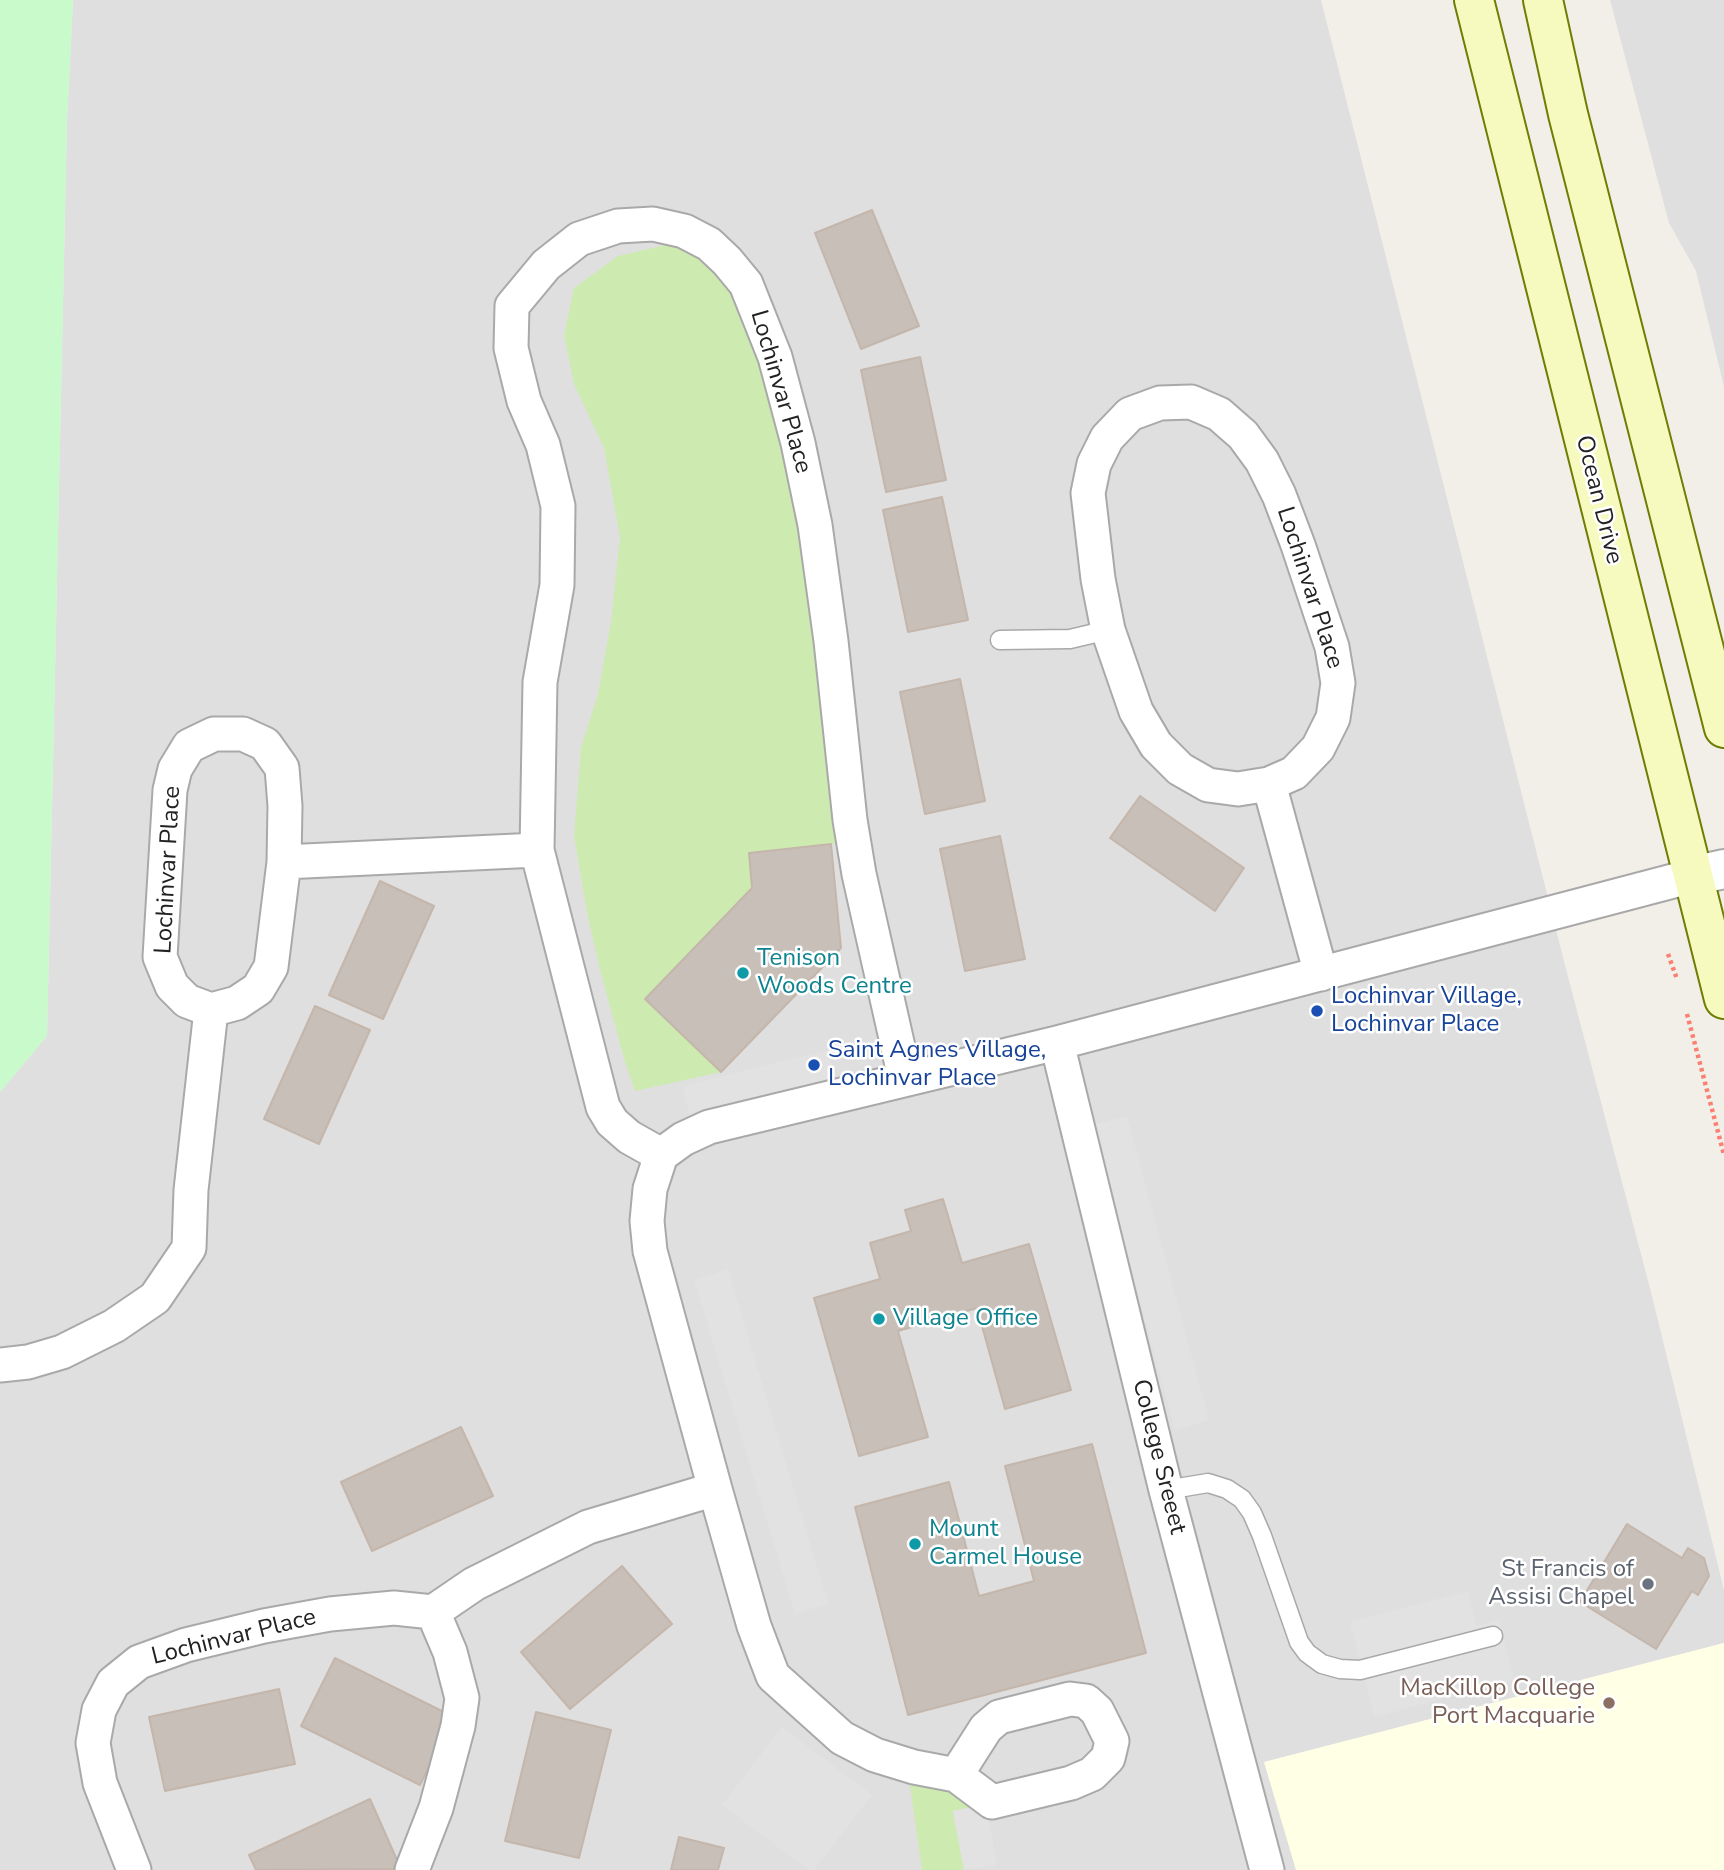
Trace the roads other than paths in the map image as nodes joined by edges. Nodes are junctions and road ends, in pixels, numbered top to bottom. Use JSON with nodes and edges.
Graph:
{"nodes":[{"id":1,"x":1474,"y":0,"type":"edge"},
{"id":2,"x":1543,"y":0,"type":"edge"},
{"id":3,"x":1108,"y":630,"type":"junction"},
{"id":4,"x":1000,"y":640,"type":"dead end"},
{"id":5,"x":1724,"y":729,"type":"edge"},
{"id":6,"x":1269,"y":785,"type":"junction"},
{"id":7,"x":537,"y":850,"type":"junction"},
{"id":8,"x":285,"y":862,"type":"junction"},
{"id":9,"x":1708,"y":872,"type":"edge"},
{"id":10,"x":1321,"y":974,"type":"junction"},
{"id":11,"x":1724,"y":999,"type":"edge"},
{"id":12,"x":211,"y":1010,"type":"junction"},
{"id":13,"x":1057,"y":1043,"type":"junction"},
{"id":14,"x":905,"y":1078,"type":"junction"},
{"id":15,"x":661,"y":1155,"type":"junction"},
{"id":16,"x":0,"y":1365,"type":"edge"},
{"id":17,"x":715,"y":1489,"type":"junction"},
{"id":18,"x":1166,"y":1490,"type":"junction"},
{"id":19,"x":433,"y":1612,"type":"junction"},
{"id":20,"x":1493,"y":1636,"type":"dead end"},
{"id":21,"x":956,"y":1775,"type":"junction"},
{"id":22,"x":134,"y":1870,"type":"edge"},
{"id":23,"x":412,"y":1870,"type":"edge"},
{"id":24,"x":1267,"y":1870,"type":"edge"}],
"edges":[{"from":1,"to":9,"type":"main road","name":"Ocean Drive"},
{"from":2,"to":5,"type":"main road"},
{"from":3,"to":4,"type":"lane"},
{"from":3,"to":6,"type":"street","name":"Lochinvar Place"},
{"from":3,"to":6,"type":"street","name":"Lochinvar Place"},
{"from":6,"to":10,"type":"street"},
{"from":7,"to":8,"type":"street"},
{"from":7,"to":14,"type":"street","name":"Lochinvar Place"},
{"from":7,"to":15,"type":"street","name":"Lochinvar Place"},
{"from":8,"to":12,"type":"street","name":"Lochinvar Place"},
{"from":8,"to":12,"type":"street","name":"Lochinvar Place"},
{"from":9,"to":10,"type":"street"},
{"from":9,"to":11,"type":"main road","name":"Ocean Drive"},
{"from":10,"to":13,"type":"street"},
{"from":12,"to":16,"type":"street"},
{"from":13,"to":14,"type":"street"},
{"from":13,"to":18,"type":"street","name":"College Sreeet"},
{"from":14,"to":15,"type":"street"},
{"from":15,"to":17,"type":"street"},
{"from":17,"to":19,"type":"street"},
{"from":17,"to":21,"type":"street"},
{"from":18,"to":20,"type":"lane"},
{"from":18,"to":24,"type":"street","name":"College Sreeet"},
{"from":19,"to":22,"type":"street","name":"Lochinvar Place"},
{"from":19,"to":23,"type":"street"},
{"from":21,"to":21,"type":"street"}]}
